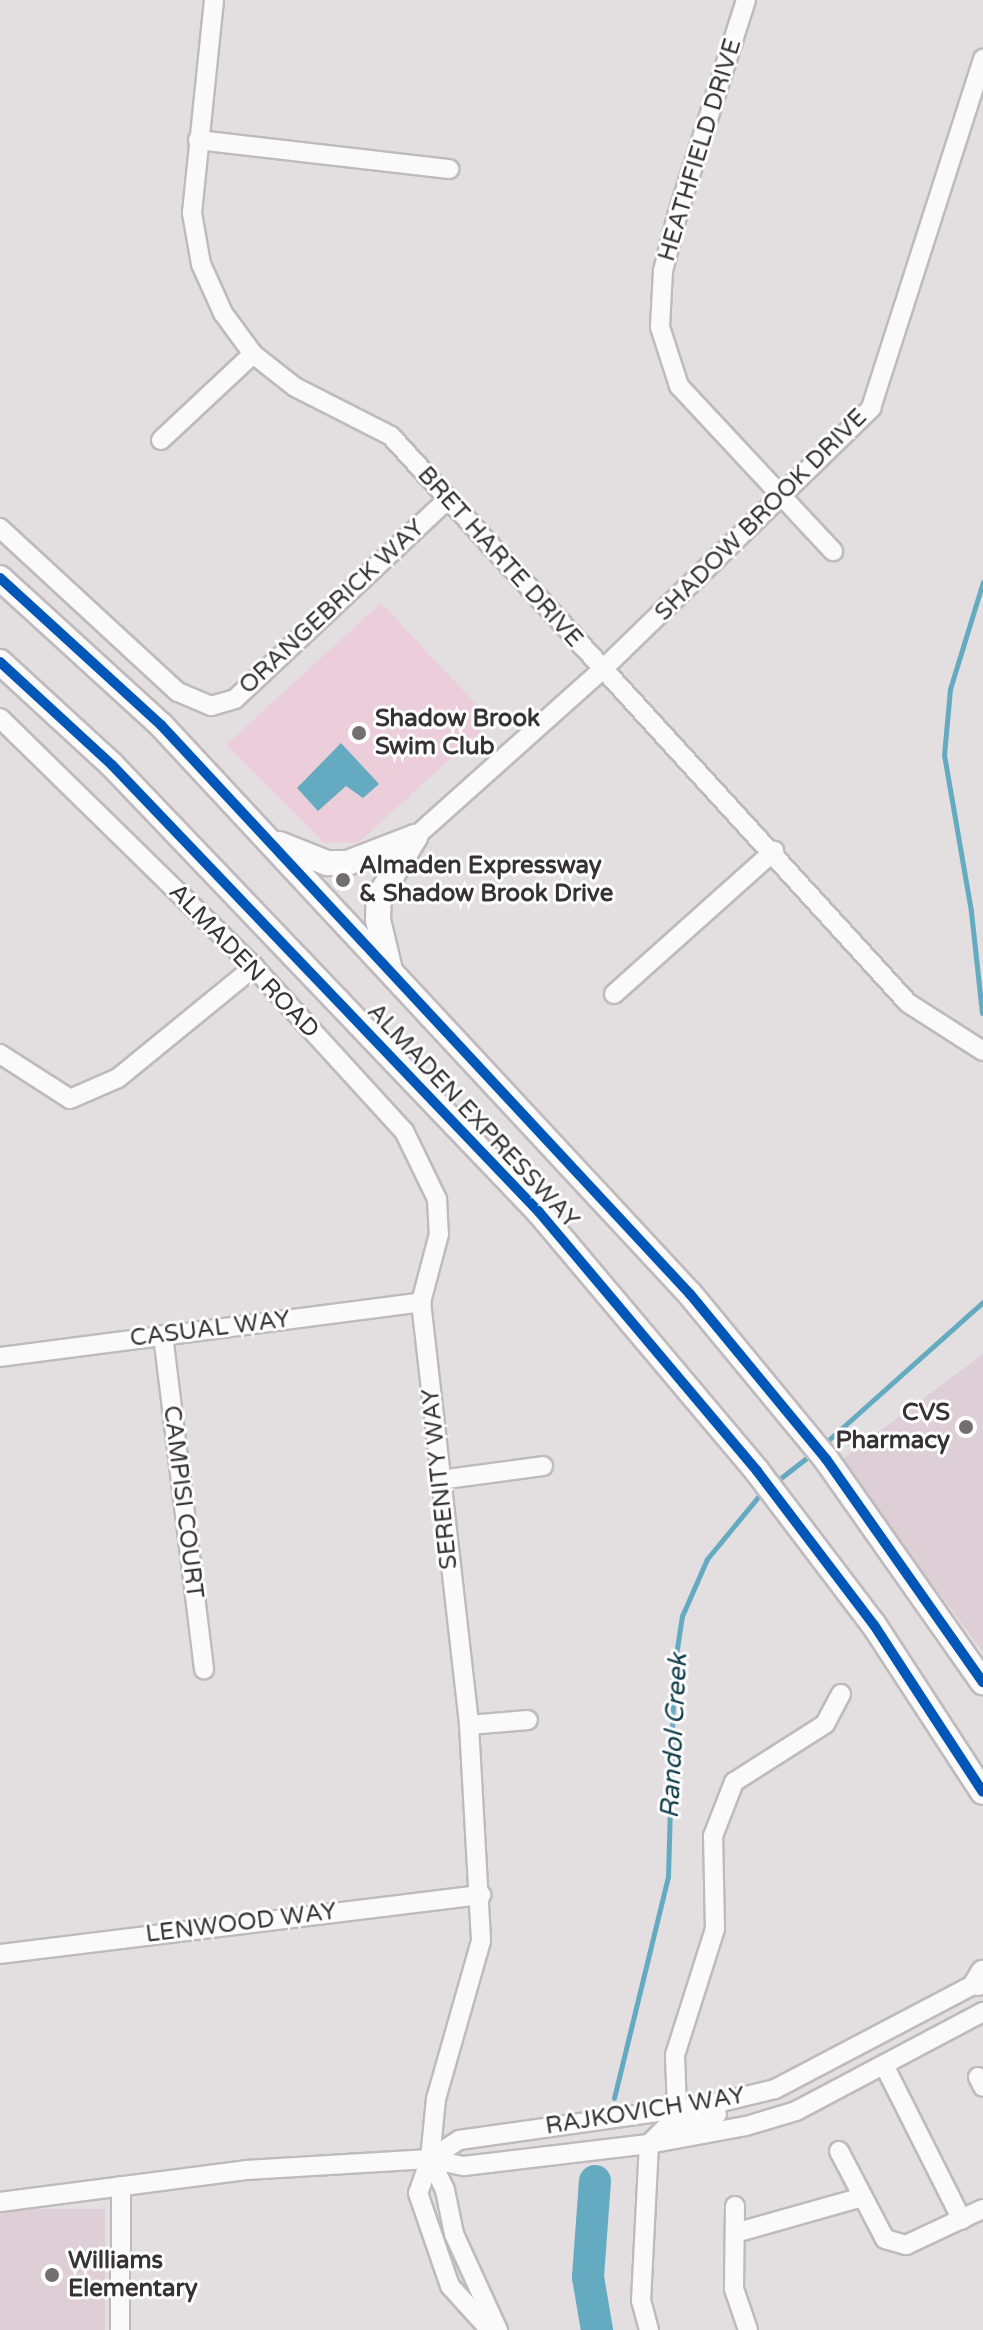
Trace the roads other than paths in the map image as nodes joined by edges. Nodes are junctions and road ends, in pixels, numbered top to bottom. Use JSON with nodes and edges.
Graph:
{"nodes":[{"id":1,"x":214,"y":0,"type":"edge"},
{"id":2,"x":746,"y":0,"type":"edge"},
{"id":3,"x":983,"y":59,"type":"edge"},
{"id":4,"x":198,"y":140,"type":"junction"},
{"id":5,"x":449,"y":169,"type":"dead end"},
{"id":6,"x":253,"y":354,"type":"junction"},
{"id":7,"x":161,"y":440,"type":"dead end"},
{"id":8,"x":448,"y":499,"type":"junction"},
{"id":9,"x":781,"y":499,"type":"junction"},
{"id":10,"x":0,"y":528,"type":"edge"},
{"id":11,"x":833,"y":551,"type":"dead end"},
{"id":12,"x":0,"y":578,"type":"edge"},
{"id":13,"x":0,"y":662,"type":"edge"},
{"id":14,"x":602,"y":670,"type":"junction"},
{"id":15,"x":0,"y":718,"type":"edge"},
{"id":16,"x":415,"y":837,"type":"junction"},
{"id":17,"x":270,"y":840,"type":"junction"},
{"id":18,"x":774,"y":851,"type":"junction"},
{"id":19,"x":254,"y":967,"type":"junction"},
{"id":20,"x":390,"y":967,"type":"junction"},
{"id":21,"x":614,"y":994,"type":"dead end"},
{"id":22,"x":983,"y":1051,"type":"edge"},
{"id":23,"x":0,"y":1054,"type":"edge"},
{"id":24,"x":439,"y":1234,"type":"joint"},
{"id":25,"x":421,"y":1302,"type":"junction"},
{"id":26,"x":163,"y":1335,"type":"junction"},
{"id":27,"x":0,"y":1357,"type":"edge"},
{"id":28,"x":543,"y":1466,"type":"dead end"},
{"id":29,"x":440,"y":1480,"type":"junction"},
{"id":30,"x":204,"y":1669,"type":"dead end"},
{"id":31,"x":983,"y":1682,"type":"edge"},
{"id":32,"x":841,"y":1694,"type":"dead end"},
{"id":33,"x":528,"y":1720,"type":"dead end"},
{"id":34,"x":469,"y":1725,"type":"junction"},
{"id":35,"x":983,"y":1792,"type":"edge"},
{"id":36,"x":481,"y":1895,"type":"junction"},
{"id":37,"x":0,"y":1954,"type":"edge"},
{"id":38,"x":981,"y":1979,"type":"edge"},
{"id":39,"x":983,"y":2012,"type":"edge"},
{"id":40,"x":885,"y":2067,"type":"junction"},
{"id":41,"x":793,"y":2080,"type":"junction"},
{"id":42,"x":677,"y":2108,"type":"junction"},
{"id":43,"x":608,"y":2118,"type":"junction"},
{"id":44,"x":649,"y":2144,"type":"junction"},
{"id":45,"x":839,"y":2151,"type":"dead end"},
{"id":46,"x":430,"y":2159,"type":"junction"},
{"id":47,"x":121,"y":2186,"type":"junction"},
{"id":48,"x":862,"y":2197,"type":"junction"},
{"id":49,"x":0,"y":2202,"type":"edge"},
{"id":50,"x":735,"y":2206,"type":"dead end"},
{"id":51,"x":983,"y":2209,"type":"edge"},
{"id":52,"x":962,"y":2220,"type":"junction"},
{"id":53,"x":735,"y":2233,"type":"junction"},
{"id":54,"x":120,"y":2330,"type":"edge"},
{"id":55,"x":490,"y":2330,"type":"edge"},
{"id":56,"x":498,"y":2330,"type":"edge"},
{"id":57,"x":649,"y":2330,"type":"edge"},
{"id":58,"x":748,"y":2330,"type":"edge"}],
"edges":[{"from":1,"to":4,"type":"street","name":"BRET HARTE DRIVE"},
{"from":2,"to":9,"type":"street","name":"HEATHFIELD DRIVE"},
{"from":3,"to":9,"type":"street","name":"SHADOW BROOK DRIVE"},
{"from":4,"to":5,"type":"street"},
{"from":4,"to":6,"type":"street","name":"BRET HARTE DRIVE"},
{"from":6,"to":7,"type":"street"},
{"from":6,"to":8,"type":"street","name":"BRET HARTE DRIVE"},
{"from":8,"to":10,"type":"street","name":"ORANGEBRICK WAY"},
{"from":8,"to":14,"type":"street","name":"BRET HARTE DRIVE"},
{"from":9,"to":11,"type":"street","name":"HEATHFIELD DRIVE"},
{"from":9,"to":14,"type":"street","name":"SHADOW BROOK DRIVE"},
{"from":12,"to":17,"type":"main road","name":"ALMADEN EXPRESSWAY"},
{"from":13,"to":35,"type":"main road","name":"ALMADEN EXPRESSWAY"},
{"from":14,"to":16,"type":"street","name":"SHADOW BROOK DRIVE"},
{"from":14,"to":18,"type":"street","name":"BRET HARTE DRIVE"},
{"from":15,"to":19,"type":"street","name":"ALMADEN ROAD"},
{"from":16,"to":17,"type":"main road"},
{"from":16,"to":20,"type":"main road"},
{"from":17,"to":20,"type":"main road","name":"ALMADEN EXPRESSWAY"},
{"from":18,"to":21,"type":"street"},
{"from":18,"to":22,"type":"street","name":"BRET HARTE DRIVE"},
{"from":19,"to":23,"type":"street"},
{"from":19,"to":24,"type":"street","name":"ALMADEN ROAD"},
{"from":20,"to":31,"type":"main road","name":"ALMADEN EXPRESSWAY"},
{"from":24,"to":25,"type":"street","name":"SERENITY WAY"},
{"from":25,"to":26,"type":"street","name":"CASUAL WAY"},
{"from":25,"to":29,"type":"street","name":"SERENITY WAY"},
{"from":26,"to":27,"type":"street","name":"CASUAL WAY"},
{"from":26,"to":30,"type":"street","name":"CAMPISI COURT"},
{"from":28,"to":29,"type":"street"},
{"from":29,"to":34,"type":"street","name":"SERENITY WAY"},
{"from":32,"to":42,"type":"street"},
{"from":33,"to":34,"type":"street"},
{"from":34,"to":36,"type":"street","name":"SERENITY WAY"},
{"from":36,"to":37,"type":"street","name":"LENWOOD WAY"},
{"from":36,"to":46,"type":"street","name":"SERENITY WAY"},
{"from":38,"to":41,"type":"street","name":"RAJKOVICH WAY"},
{"from":39,"to":40,"type":"street","name":"RAJKOVICH WAY"},
{"from":40,"to":44,"type":"street","name":"RAJKOVICH WAY"},
{"from":40,"to":52,"type":"street"},
{"from":41,"to":42,"type":"street","name":"RAJKOVICH WAY"},
{"from":41,"to":44,"type":"street"},
{"from":42,"to":43,"type":"street","name":"RAJKOVICH WAY"},
{"from":43,"to":44,"type":"street"},
{"from":43,"to":46,"type":"street","name":"RAJKOVICH WAY"},
{"from":44,"to":46,"type":"street","name":"RAJKOVICH WAY"},
{"from":44,"to":57,"type":"street"},
{"from":45,"to":48,"type":"street"},
{"from":46,"to":47,"type":"street","name":"RAJKOVICH WAY"},
{"from":46,"to":55,"type":"street","name":"SERENITY WAY"},
{"from":46,"to":56,"type":"street","name":"SERENITY WAY"},
{"from":47,"to":49,"type":"street","name":"RAJKOVICH WAY"},
{"from":47,"to":54,"type":"street"},
{"from":48,"to":52,"type":"street"},
{"from":48,"to":53,"type":"street"},
{"from":50,"to":53,"type":"street"},
{"from":51,"to":52,"type":"street"},
{"from":53,"to":58,"type":"street"}]}
